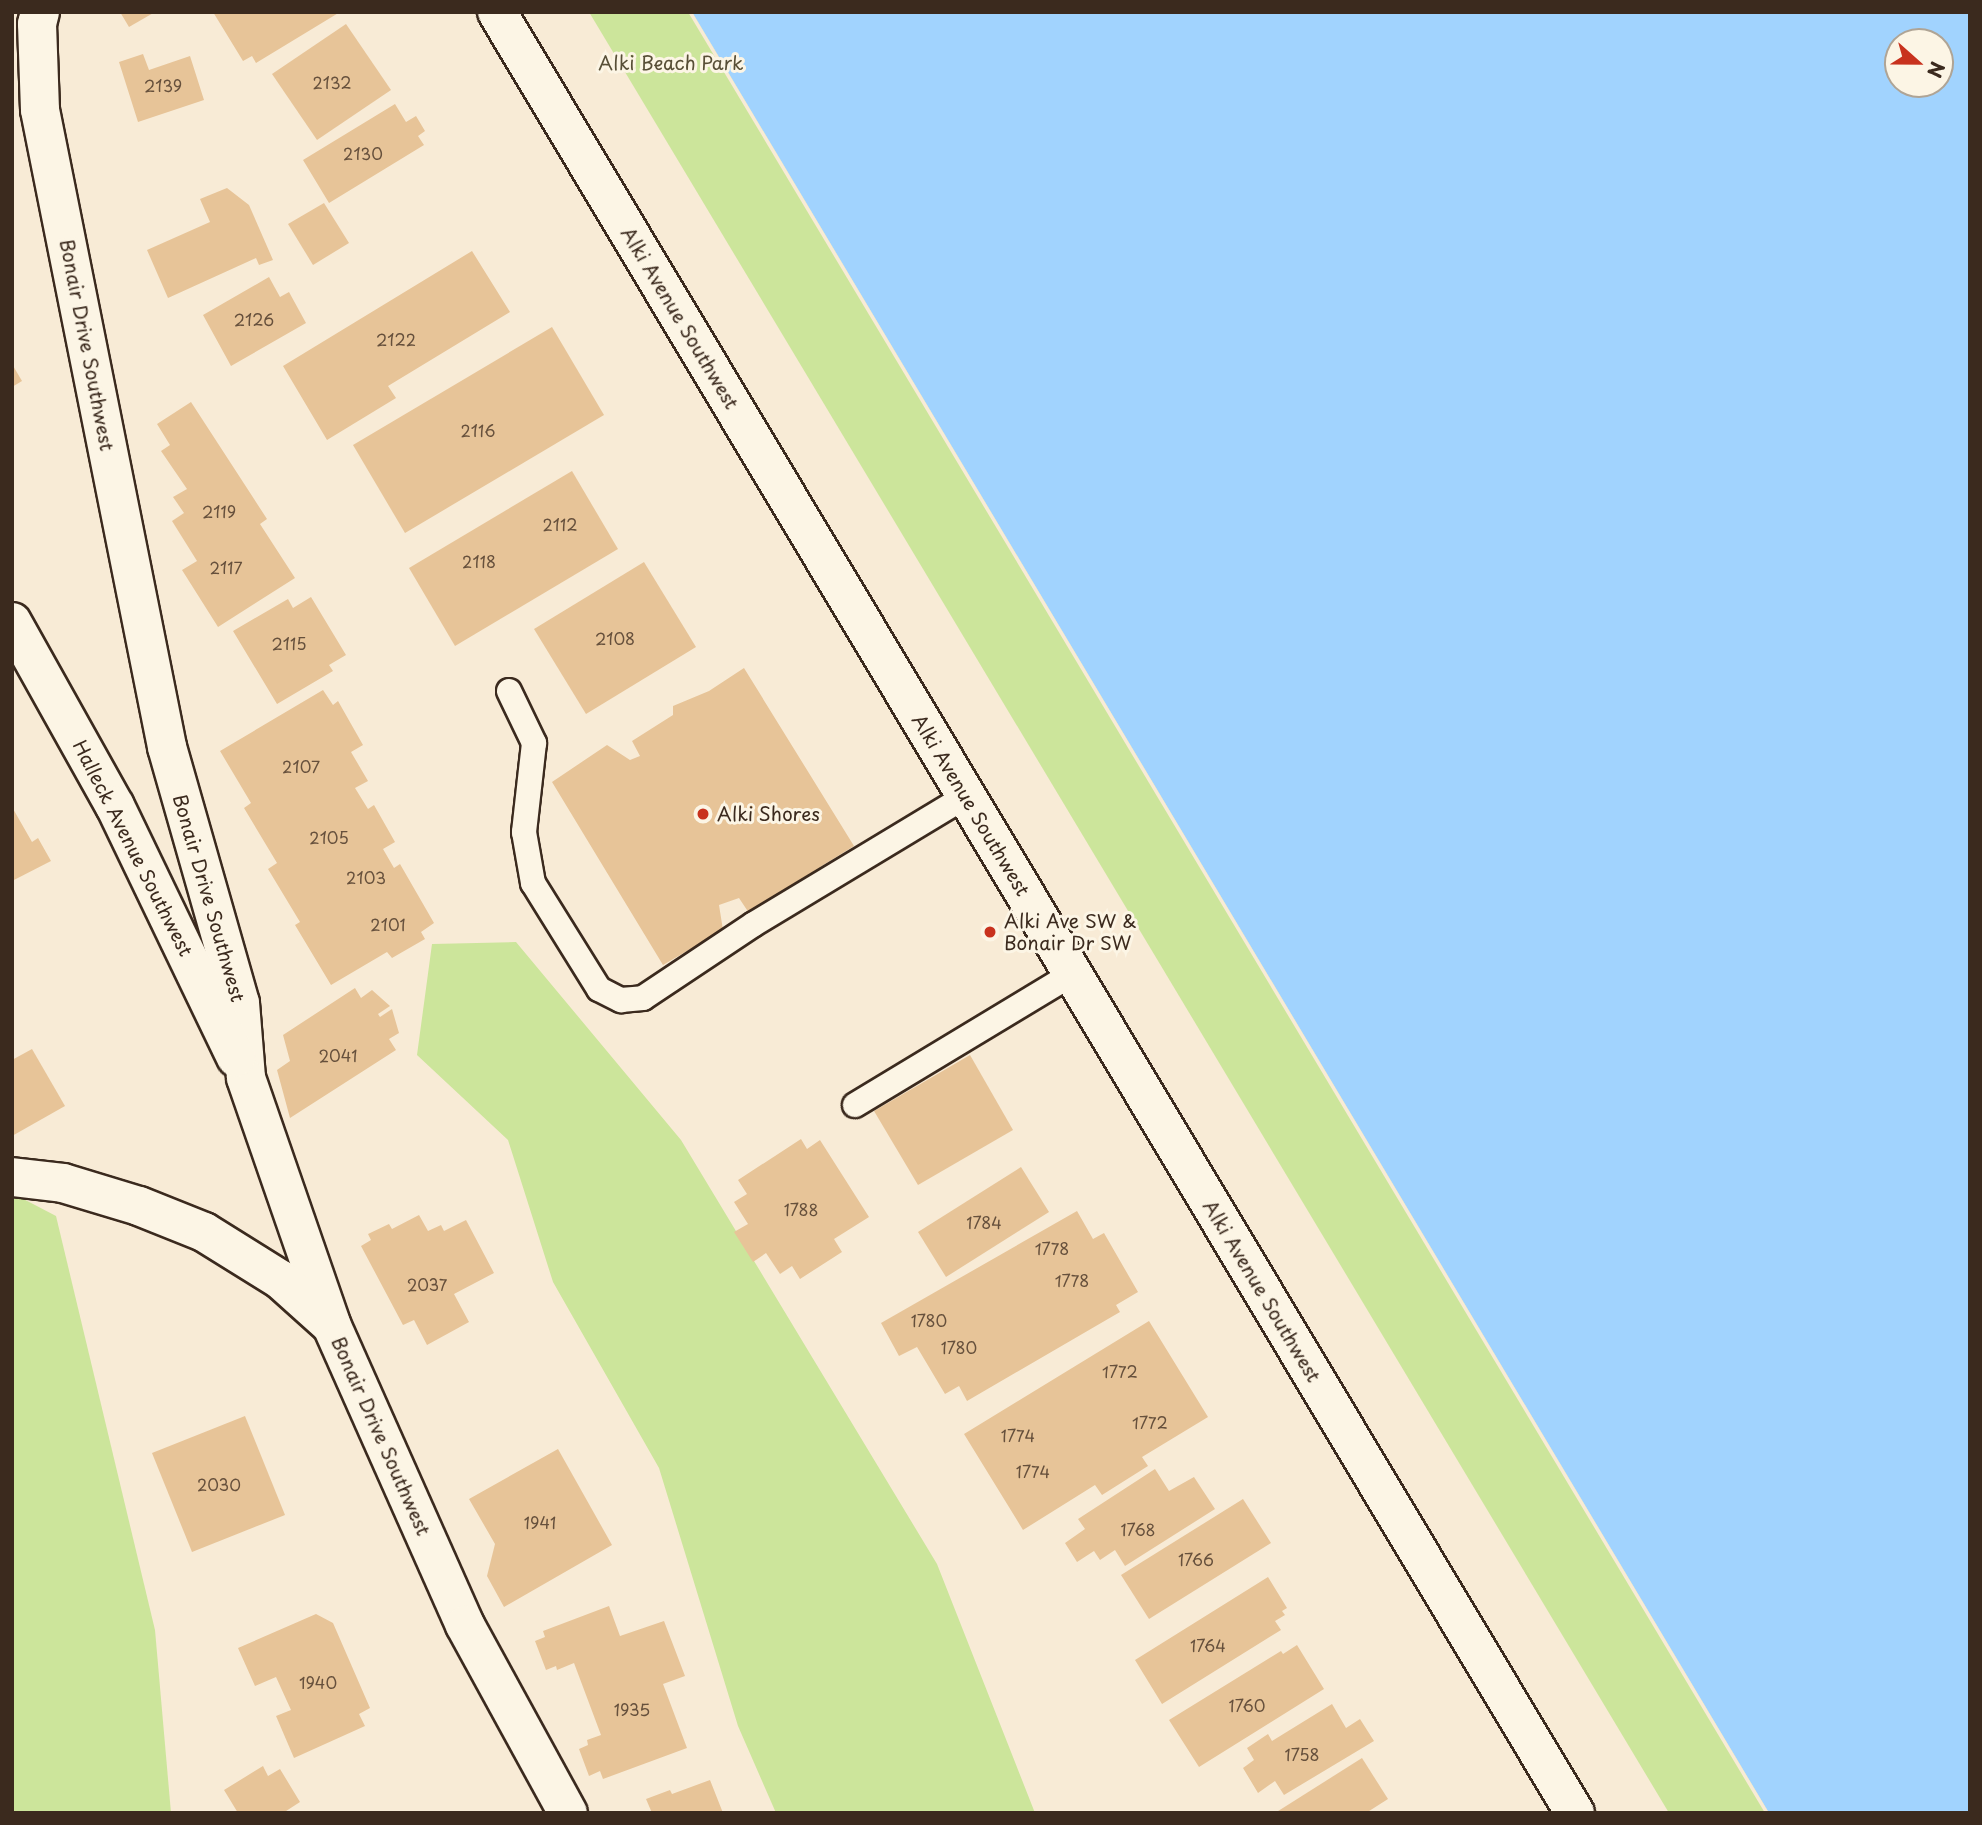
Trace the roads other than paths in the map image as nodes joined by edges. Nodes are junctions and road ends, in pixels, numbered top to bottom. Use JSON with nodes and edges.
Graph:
{"nodes":[{"id":1,"x":40,"y":12,"type":"edge"},
{"id":2,"x":497,"y":12,"type":"edge"},
{"id":3,"x":12,"y":622,"type":"edge"},
{"id":4,"x":509,"y":691,"type":"dead end"},
{"id":5,"x":966,"y":796,"type":"junction"},
{"id":6,"x":1072,"y":974,"type":"junction"},
{"id":7,"x":246,"y":1078,"type":"junction"},
{"id":8,"x":855,"y":1105,"type":"dead end"},
{"id":9,"x":12,"y":1177,"type":"edge"},
{"id":10,"x":331,"y":1324,"type":"junction"},
{"id":11,"x":568,"y":1813,"type":"edge"},
{"id":12,"x":1575,"y":1813,"type":"edge"}],
"edges":[{"from":1,"to":7,"type":"street","name":"Bonair Drive Southwest"},
{"from":2,"to":5,"type":"street","name":"Alki Avenue Southwest"},
{"from":3,"to":7,"type":"street","name":"Halleck Avenue Southwest"},
{"from":4,"to":5,"type":"lane"},
{"from":5,"to":6,"type":"street","name":"Alki Avenue Southwest"},
{"from":6,"to":8,"type":"lane"},
{"from":6,"to":12,"type":"street","name":"Alki Avenue Southwest"},
{"from":7,"to":10,"type":"street","name":"Bonair Drive Southwest"},
{"from":9,"to":10,"type":"street"},
{"from":10,"to":11,"type":"street","name":"Bonair Drive Southwest"}]}
